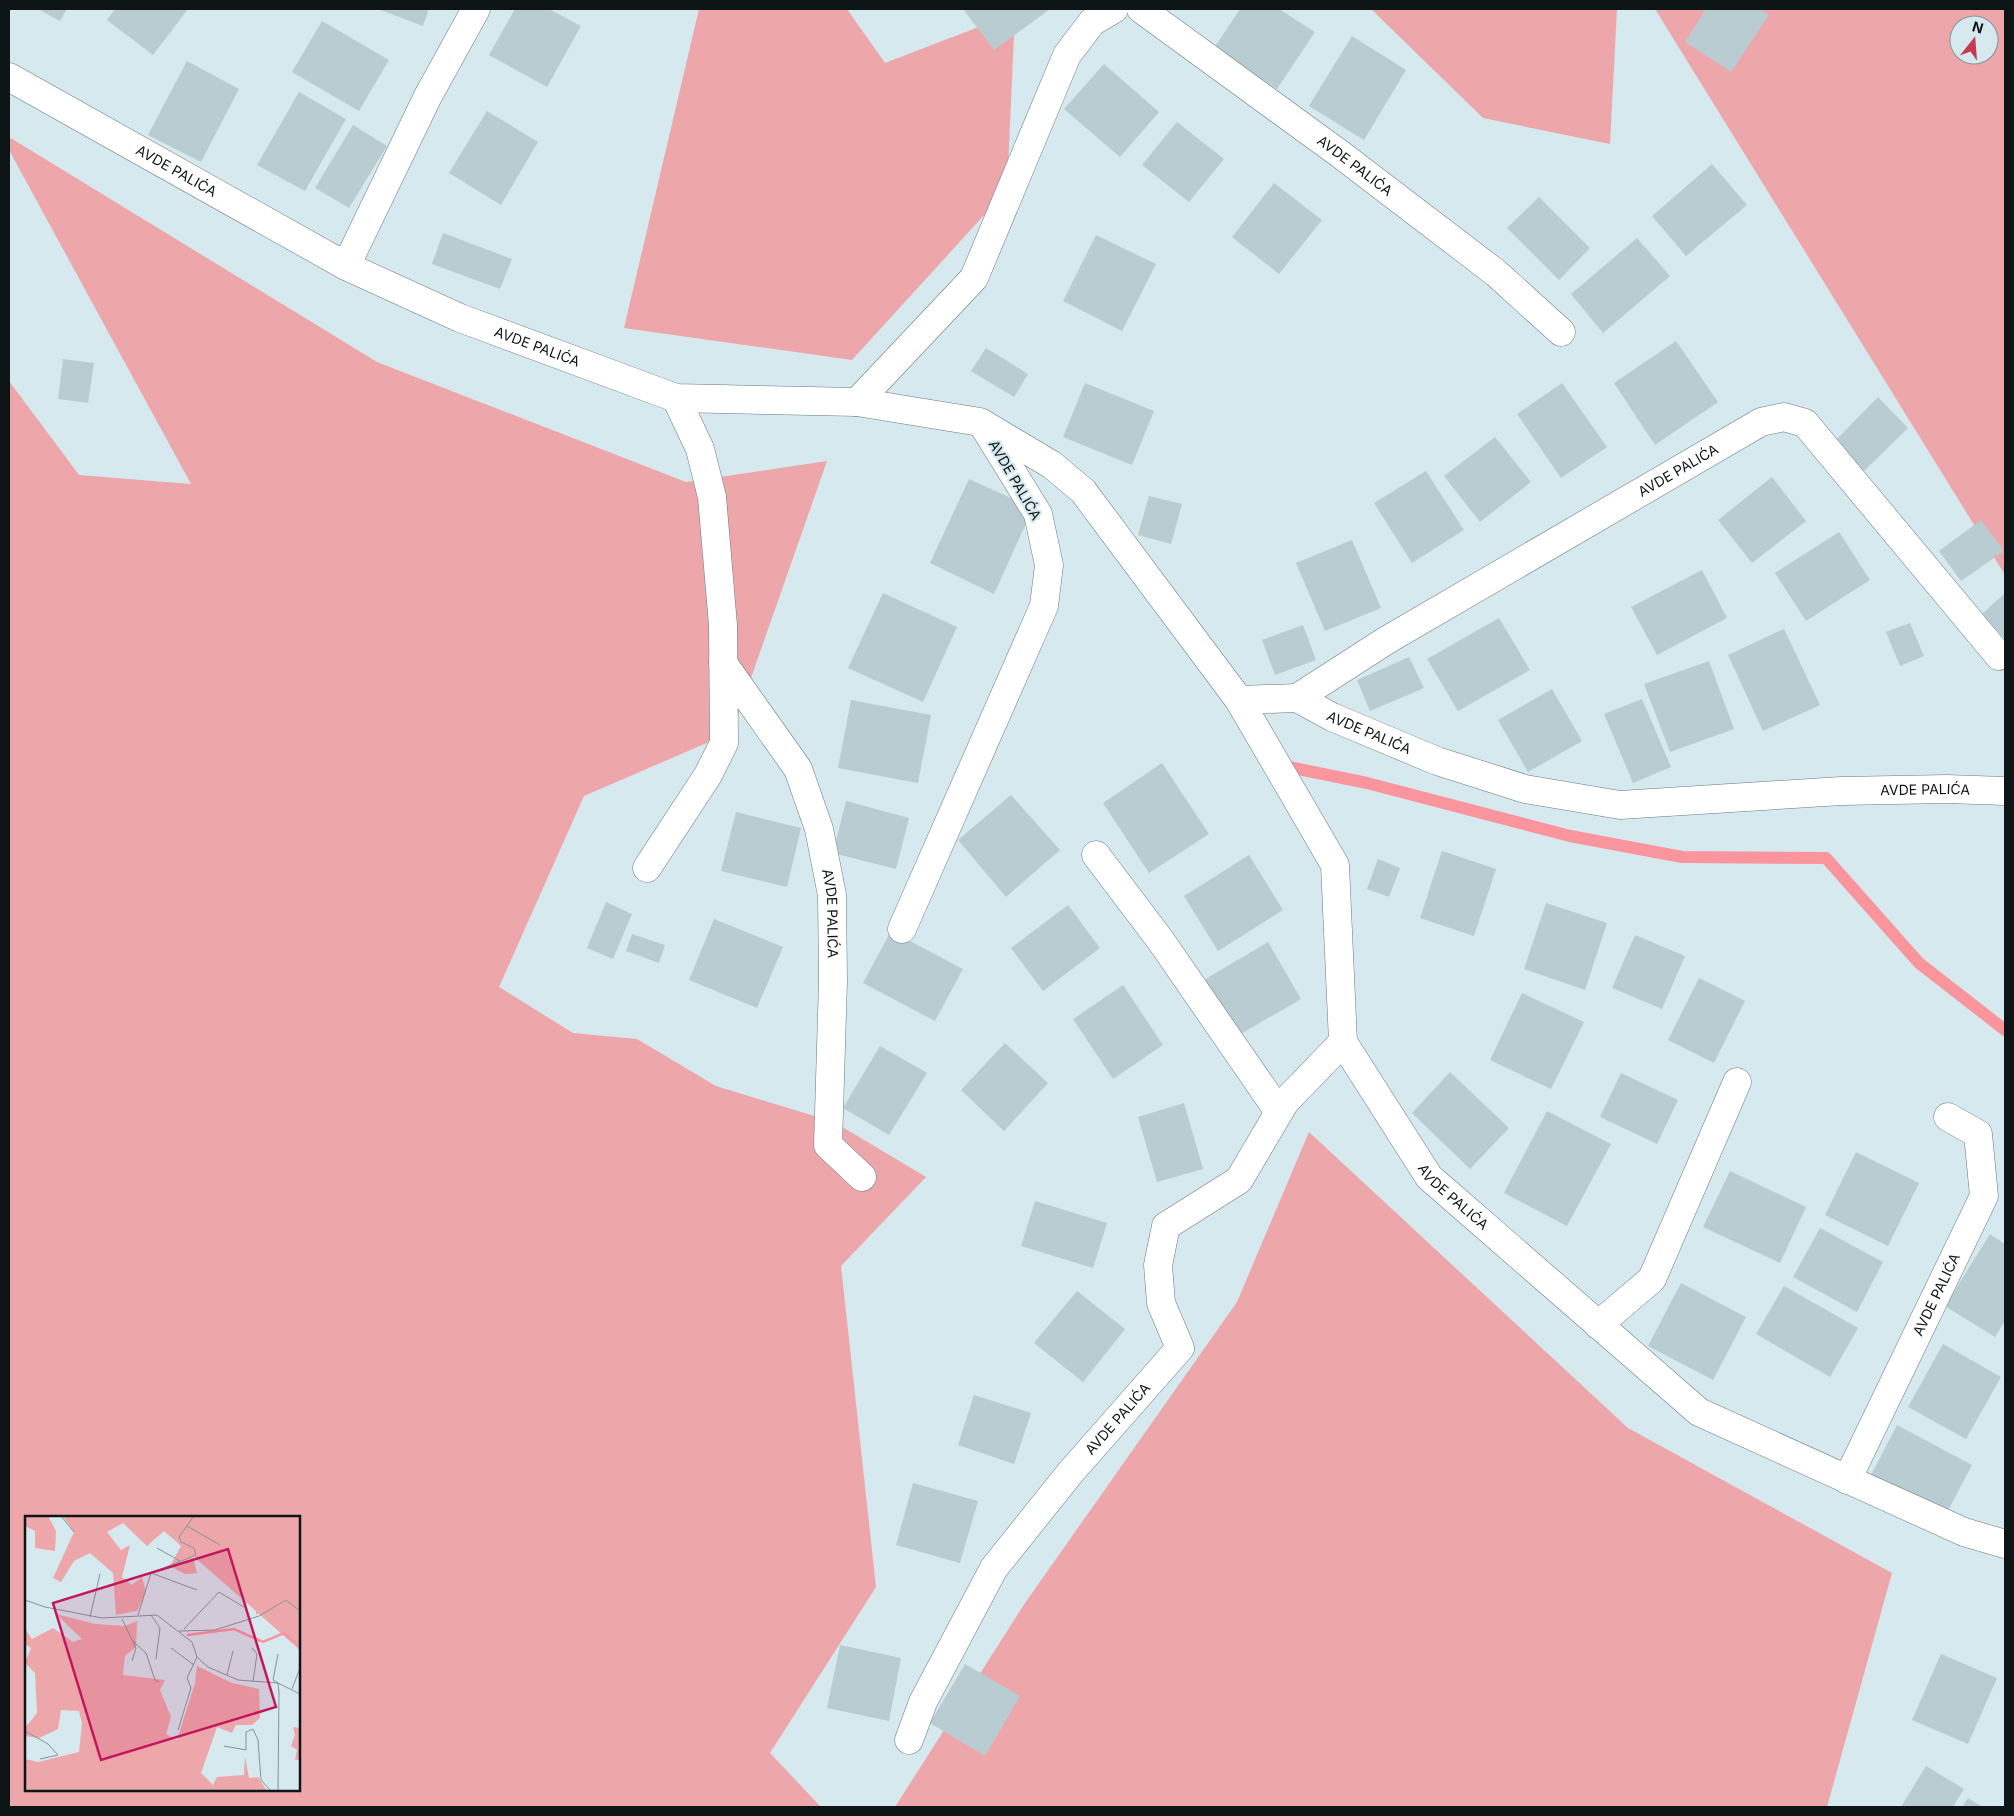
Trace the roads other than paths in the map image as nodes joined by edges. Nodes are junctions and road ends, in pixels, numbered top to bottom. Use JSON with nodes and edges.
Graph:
{"nodes":[{"id":1,"x":476,"y":9,"type":"edge"},
{"id":2,"x":1114,"y":9,"type":"edge"},
{"id":3,"x":1141,"y":9,"type":"edge"},
{"id":4,"x":9,"y":77,"type":"edge"},
{"id":5,"x":346,"y":266,"type":"junction"},
{"id":6,"x":1561,"y":332,"type":"dead end"},
{"id":7,"x":676,"y":398,"type":"junction"},
{"id":8,"x":857,"y":402,"type":"junction"},
{"id":9,"x":980,"y":422,"type":"junction"},
{"id":10,"x":1999,"y":656,"type":"dead end"},
{"id":11,"x":723,"y":663,"type":"junction"},
{"id":12,"x":1296,"y":698,"type":"junction"},
{"id":13,"x":1240,"y":700,"type":"junction"},
{"id":14,"x":2005,"y":791,"type":"edge"},
{"id":15,"x":1096,"y":855,"type":"dead end"},
{"id":16,"x":647,"y":868,"type":"dead end"},
{"id":17,"x":902,"y":929,"type":"dead end"},
{"id":18,"x":1343,"y":1042,"type":"junction"},
{"id":19,"x":1737,"y":1082,"type":"dead end"},
{"id":20,"x":1279,"y":1112,"type":"junction"},
{"id":21,"x":1948,"y":1117,"type":"dead end"},
{"id":22,"x":862,"y":1177,"type":"dead end"},
{"id":23,"x":1598,"y":1325,"type":"junction"},
{"id":24,"x":1847,"y":1480,"type":"junction"},
{"id":25,"x":2005,"y":1544,"type":"edge"},
{"id":26,"x":909,"y":1740,"type":"dead end"}],
"edges":[{"from":1,"to":5,"type":"street"},
{"from":2,"to":8,"type":"street"},
{"from":3,"to":6,"type":"street","name":"AVDE PALIĆA"},
{"from":4,"to":5,"type":"street","name":"AVDE PALIĆA"},
{"from":5,"to":7,"type":"street","name":"AVDE PALIĆA"},
{"from":7,"to":8,"type":"street","name":"AVDE PALIĆA"},
{"from":7,"to":11,"type":"street"},
{"from":8,"to":9,"type":"street","name":"AVDE PALIĆA"},
{"from":9,"to":13,"type":"street","name":"AVDE PALIĆA"},
{"from":9,"to":17,"type":"street","name":"AVDE PALIĆA"},
{"from":10,"to":12,"type":"street","name":"AVDE PALIĆA"},
{"from":11,"to":16,"type":"street"},
{"from":11,"to":22,"type":"street","name":"AVDE PALIĆA"},
{"from":12,"to":13,"type":"street","name":"AVDE PALIĆA"},
{"from":12,"to":14,"type":"street","name":"AVDE PALIĆA"},
{"from":13,"to":18,"type":"street","name":"AVDE PALIĆA"},
{"from":15,"to":20,"type":"street"},
{"from":18,"to":20,"type":"street","name":"AVDE PALIĆA"},
{"from":18,"to":23,"type":"street","name":"AVDE PALIĆA"},
{"from":19,"to":23,"type":"street"},
{"from":20,"to":26,"type":"street","name":"AVDE PALIĆA"},
{"from":21,"to":24,"type":"street","name":"AVDE PALIĆA"},
{"from":23,"to":24,"type":"street","name":"AVDE PALIĆA"},
{"from":24,"to":25,"type":"street","name":"AVDE PALIĆA"}]}
